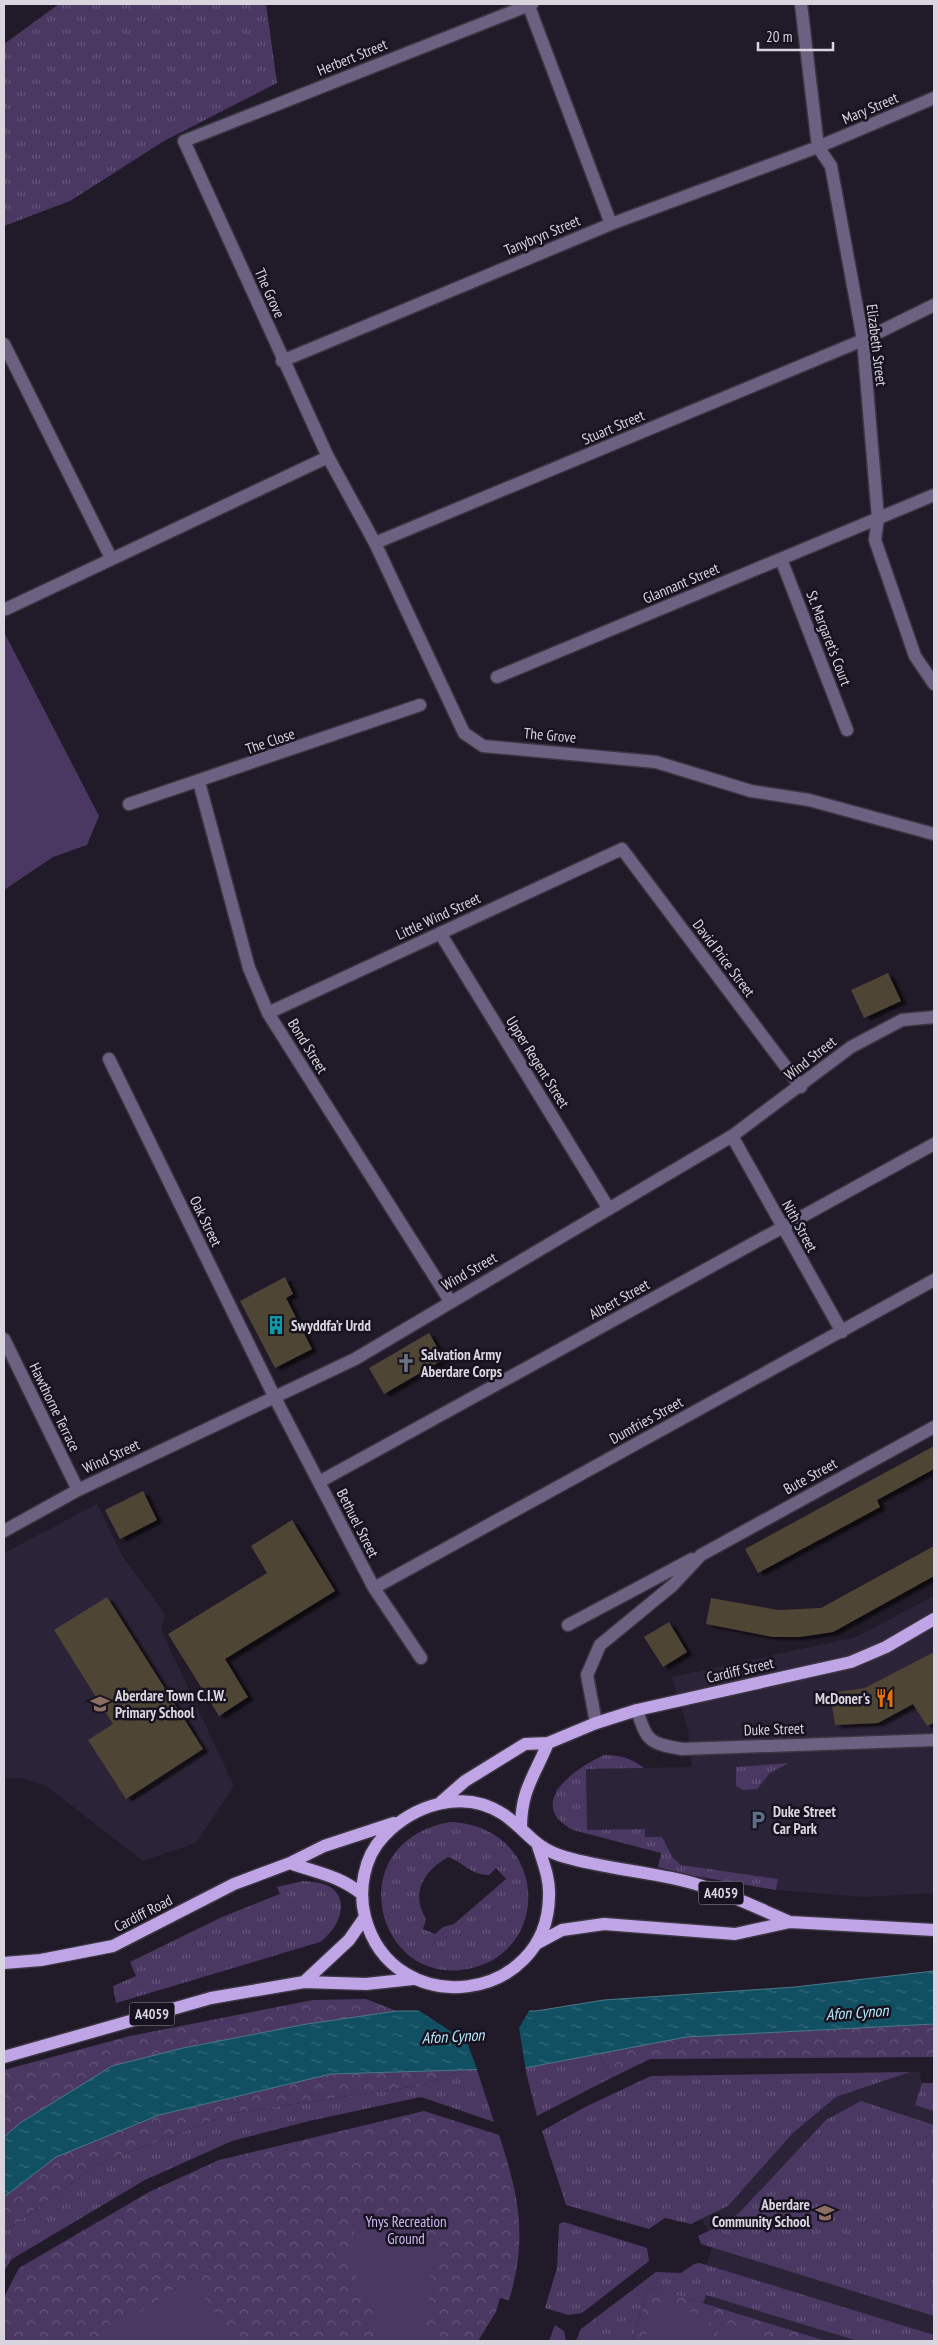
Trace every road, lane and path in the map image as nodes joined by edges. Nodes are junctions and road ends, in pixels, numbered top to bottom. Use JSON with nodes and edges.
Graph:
{"nodes":[{"id":1,"x":530,"y":4,"type":"edge"},
{"id":2,"x":801,"y":4,"type":"edge"},
{"id":3,"x":934,"y":98,"type":"edge"},
{"id":4,"x":184,"y":142,"type":"joint"},
{"id":5,"x":818,"y":147,"type":"junction"},
{"id":6,"x":611,"y":224,"type":"junction"},
{"id":7,"x":934,"y":305,"type":"edge"},
{"id":8,"x":863,"y":340,"type":"junction"},
{"id":9,"x":4,"y":344,"type":"edge"},
{"id":10,"x":282,"y":361,"type":"junction"},
{"id":11,"x":328,"y":458,"type":"junction"},
{"id":12,"x":934,"y":495,"type":"edge"},
{"id":13,"x":878,"y":518,"type":"junction"},
{"id":14,"x":375,"y":543,"type":"junction"},
{"id":15,"x":111,"y":558,"type":"junction"},
{"id":16,"x":781,"y":559,"type":"junction"},
{"id":17,"x":6,"y":609,"type":"dead end"},
{"id":18,"x":496,"y":677,"type":"dead end"},
{"id":19,"x":934,"y":684,"type":"edge"},
{"id":20,"x":420,"y":706,"type":"dead end"},
{"id":21,"x":847,"y":730,"type":"dead end"},
{"id":22,"x":200,"y":782,"type":"junction"},
{"id":23,"x":129,"y":804,"type":"dead end"},
{"id":24,"x":934,"y":834,"type":"edge"},
{"id":25,"x":622,"y":849,"type":"joint"},
{"id":26,"x":440,"y":933,"type":"junction"},
{"id":27,"x":268,"y":1013,"type":"junction"},
{"id":28,"x":934,"y":1017,"type":"edge"},
{"id":29,"x":109,"y":1059,"type":"dead end"},
{"id":30,"x":801,"y":1086,"type":"junction"},
{"id":31,"x":732,"y":1136,"type":"junction"},
{"id":32,"x":934,"y":1144,"type":"edge"},
{"id":33,"x":609,"y":1209,"type":"junction"},
{"id":34,"x":782,"y":1229,"type":"junction"},
{"id":35,"x":934,"y":1280,"type":"edge"},
{"id":36,"x":450,"y":1301,"type":"junction"},
{"id":37,"x":842,"y":1332,"type":"junction"},
{"id":38,"x":4,"y":1338,"type":"edge"},
{"id":39,"x":275,"y":1398,"type":"junction"},
{"id":40,"x":934,"y":1427,"type":"edge"},
{"id":41,"x":319,"y":1482,"type":"junction"},
{"id":42,"x":78,"y":1490,"type":"junction"},
{"id":43,"x":4,"y":1531,"type":"edge"},
{"id":44,"x":701,"y":1555,"type":"junction"},
{"id":45,"x":374,"y":1588,"type":"junction"},
{"id":46,"x":934,"y":1618,"type":"edge"},
{"id":47,"x":568,"y":1625,"type":"dead end"},
{"id":48,"x":421,"y":1658,"type":"dead end"},
{"id":49,"x":637,"y":1710,"type":"junction"},
{"id":50,"x":596,"y":1723,"type":"junction"},
{"id":51,"x":934,"y":1740,"type":"edge"},
{"id":52,"x":548,"y":1743,"type":"junction"},
{"id":53,"x":441,"y":1802,"type":"junction"},
{"id":54,"x":397,"y":1822,"type":"junction"},
{"id":55,"x":521,"y":1828,"type":"junction"},
{"id":56,"x":538,"y":1846,"type":"junction"},
{"id":57,"x":290,"y":1863,"type":"junction"},
{"id":58,"x":362,"y":1894,"type":"junction"},
{"id":59,"x":365,"y":1917,"type":"junction"},
{"id":60,"x":790,"y":1922,"type":"junction"},
{"id":61,"x":934,"y":1930,"type":"edge"},
{"id":62,"x":536,"y":1944,"type":"junction"},
{"id":63,"x":4,"y":1963,"type":"edge"},
{"id":64,"x":412,"y":1979,"type":"junction"},
{"id":65,"x":304,"y":1982,"type":"junction"},
{"id":66,"x":4,"y":2057,"type":"edge"}],
"edges":[{"from":1,"to":4,"type":"street","name":"Herbert Street"},
{"from":1,"to":6,"type":"street"},
{"from":2,"to":5,"type":"street","name":"Elizabeth Street"},
{"from":3,"to":5,"type":"street","name":"Mary Street"},
{"from":4,"to":10,"type":"street","name":"The Grove"},
{"from":5,"to":6,"type":"street","name":"Tanybryn Street"},
{"from":5,"to":8,"type":"street","name":"Elizabeth Street"},
{"from":6,"to":10,"type":"street","name":"Tanybryn Street"},
{"from":7,"to":8,"type":"street","name":"Stuart Street"},
{"from":8,"to":13,"type":"street","name":"Elizabeth Street"},
{"from":8,"to":14,"type":"street","name":"Stuart Street"},
{"from":9,"to":15,"type":"street"},
{"from":10,"to":11,"type":"street","name":"The Grove"},
{"from":11,"to":14,"type":"street","name":"The Grove"},
{"from":11,"to":15,"type":"street"},
{"from":12,"to":13,"type":"street","name":"Glannant Street"},
{"from":13,"to":16,"type":"street","name":"Glannant Street"},
{"from":13,"to":19,"type":"street","name":"Elizabeth Street"},
{"from":14,"to":24,"type":"street","name":"The Grove"},
{"from":15,"to":17,"type":"street"},
{"from":16,"to":18,"type":"street","name":"Glannant Street"},
{"from":16,"to":21,"type":"street","name":"St. Margaret's Court"},
{"from":20,"to":22,"type":"street","name":"The Close"},
{"from":22,"to":23,"type":"street","name":"The Close"},
{"from":22,"to":27,"type":"street","name":"Bond Street"},
{"from":25,"to":26,"type":"street","name":"Little Wind Street"},
{"from":25,"to":30,"type":"street","name":"David Price Street"},
{"from":26,"to":27,"type":"street","name":"Little Wind Street"},
{"from":26,"to":33,"type":"street","name":"Upper Regent Street"},
{"from":27,"to":36,"type":"street","name":"Bond Street"},
{"from":28,"to":30,"type":"street","name":"Wind Street"},
{"from":29,"to":39,"type":"street","name":"Oak Street"},
{"from":30,"to":31,"type":"street","name":"Wind Street"},
{"from":31,"to":33,"type":"street","name":"Wind Street"},
{"from":31,"to":34,"type":"street","name":"Nith Street"},
{"from":32,"to":34,"type":"street","name":"Albert Street"},
{"from":33,"to":36,"type":"street","name":"Wind Street"},
{"from":34,"to":37,"type":"street","name":"Nith Street"},
{"from":34,"to":41,"type":"street","name":"Albert Street"},
{"from":35,"to":37,"type":"street","name":"Dumfries Street"},
{"from":36,"to":39,"type":"street","name":"Wind Street"},
{"from":37,"to":45,"type":"street","name":"Dumfries Street"},
{"from":38,"to":42,"type":"street","name":"Hawthorne Terrace"},
{"from":39,"to":41,"type":"street","name":"Bethuel Street"},
{"from":39,"to":42,"type":"street","name":"Wind Street"},
{"from":40,"to":44,"type":"street","name":"Bute Street"},
{"from":41,"to":45,"type":"street","name":"Bethuel Street"},
{"from":42,"to":43,"type":"street","name":"Wind Street"},
{"from":44,"to":47,"type":"street","name":"Bute Street"},
{"from":44,"to":50,"type":"street","name":"Bute Street"},
{"from":45,"to":48,"type":"street","name":"Bethuel Street"},
{"from":46,"to":49,"type":"main road","name":"Cardiff Street"},
{"from":49,"to":50,"type":"main road","name":"Cardiff Street"},
{"from":49,"to":51,"type":"street","name":"Duke Street"},
{"from":50,"to":52,"type":"main road","name":"Cardiff Street"},
{"from":52,"to":53,"type":"main road","name":"Cardiff Street"},
{"from":52,"to":55,"type":"main road"},
{"from":53,"to":54,"type":"main road"},
{"from":53,"to":55,"type":"main road"},
{"from":54,"to":57,"type":"main road","name":"Cardiff Road"},
{"from":54,"to":58,"type":"main road"},
{"from":55,"to":56,"type":"main road"},
{"from":56,"to":60,"type":"main road","number":"A4059"},
{"from":56,"to":62,"type":"main road"},
{"from":57,"to":58,"type":"main road"},
{"from":57,"to":63,"type":"main road","name":"Cardiff Road"},
{"from":58,"to":59,"type":"main road"},
{"from":59,"to":64,"type":"main road"},
{"from":59,"to":65,"type":"main road"},
{"from":60,"to":61,"type":"main road","number":"A4059"},
{"from":60,"to":62,"type":"main road","number":"A4059"},
{"from":62,"to":64,"type":"main road"},
{"from":64,"to":65,"type":"main road","number":"A4059"},
{"from":65,"to":66,"type":"main road","number":"A4059"}]}
